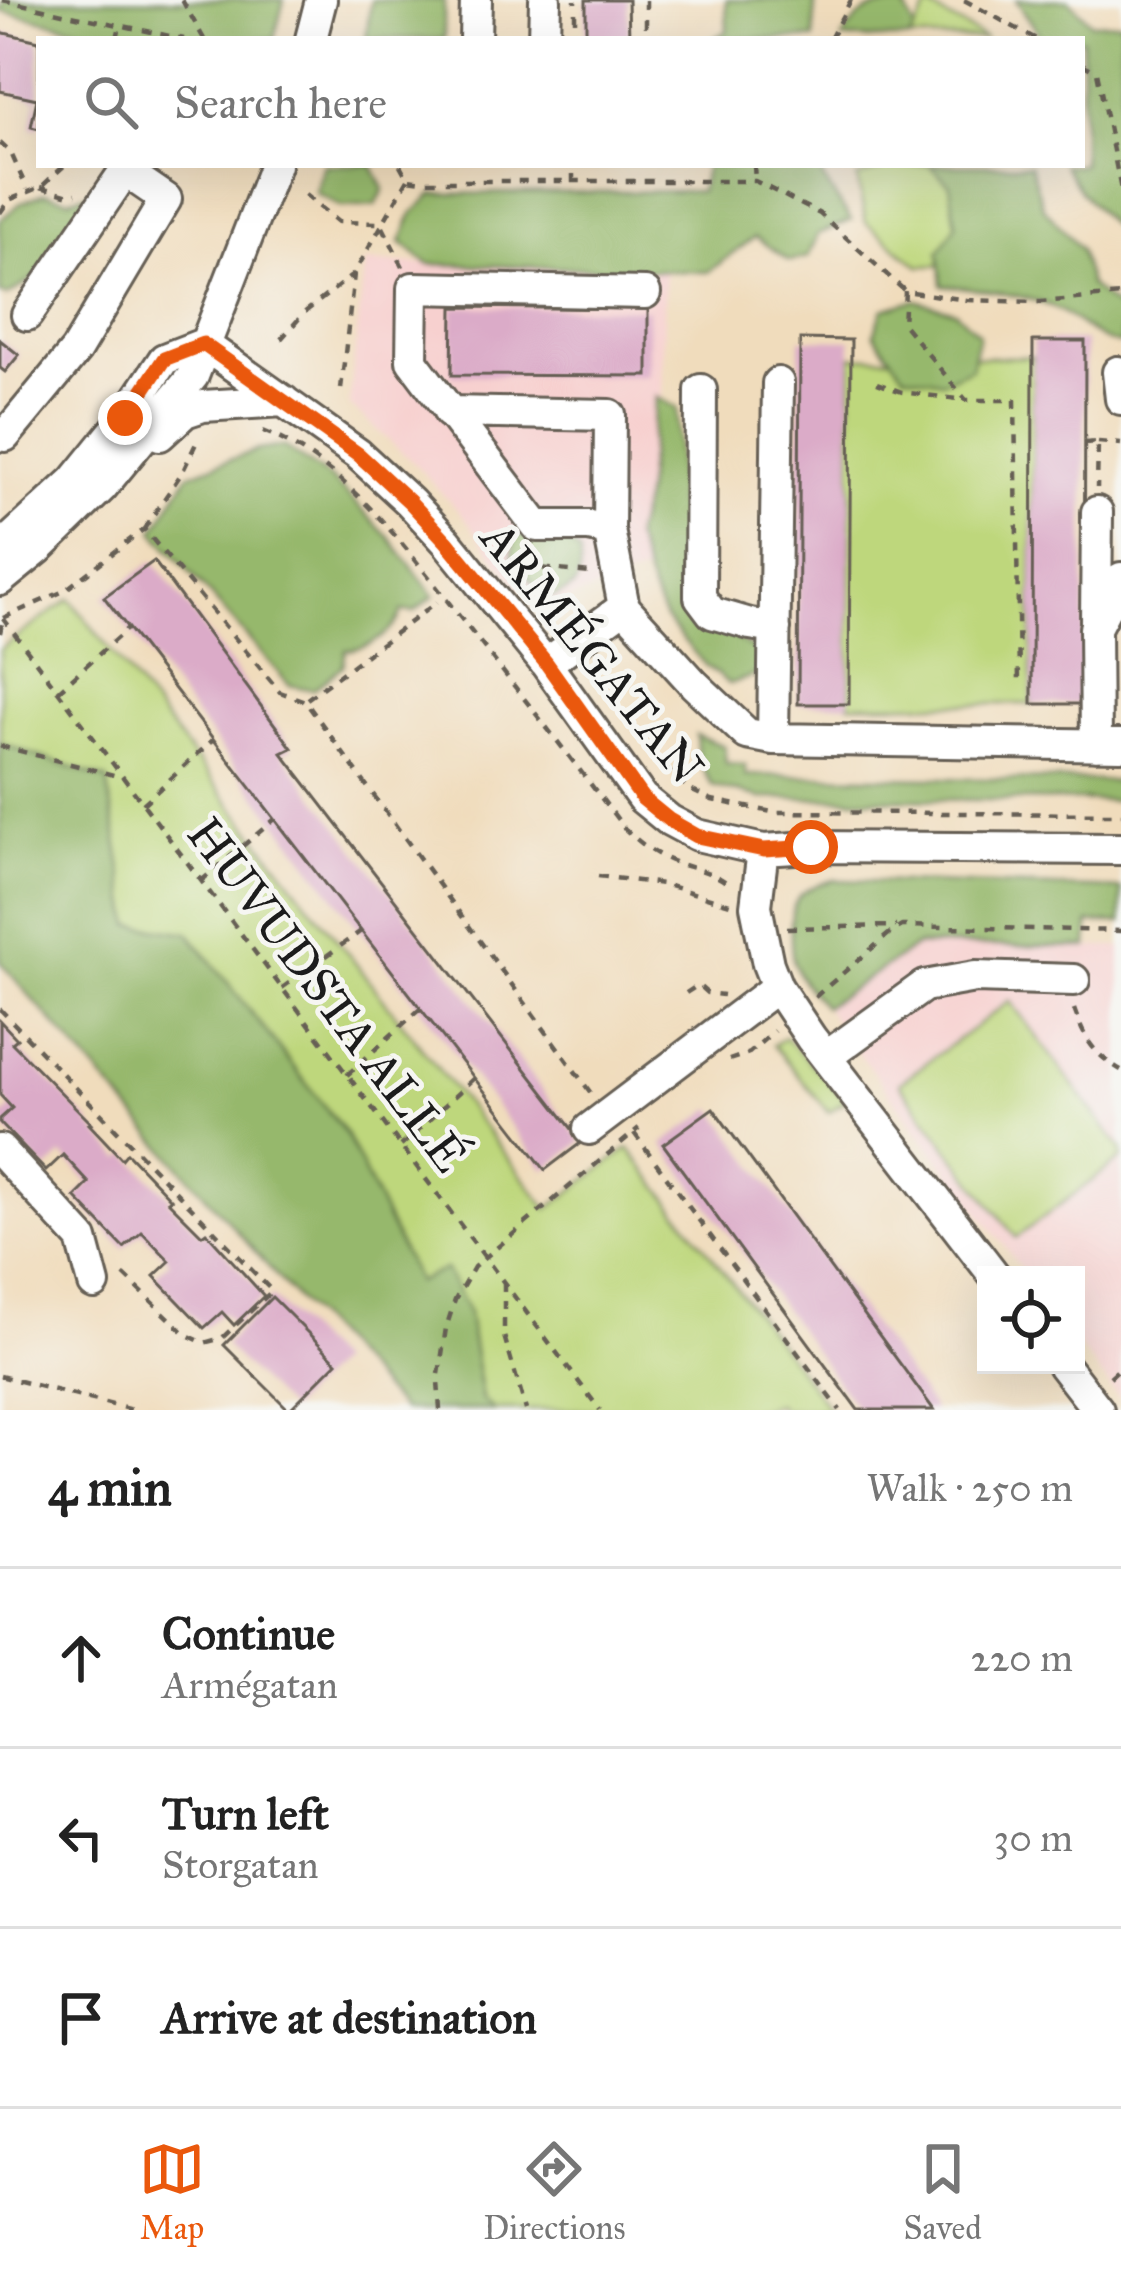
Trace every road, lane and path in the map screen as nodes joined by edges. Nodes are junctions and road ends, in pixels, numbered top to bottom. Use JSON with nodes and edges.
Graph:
{"nodes":[{"id":1,"x":2,"y":0,"type":"edge"},
{"id":2,"x":182,"y":0,"type":"edge"},
{"id":3,"x":322,"y":0,"type":"edge"},
{"id":4,"x":476,"y":0,"type":"edge"},
{"id":5,"x":545,"y":0,"type":"edge"},
{"id":6,"x":575,"y":0,"type":"edge"},
{"id":7,"x":646,"y":0,"type":"edge"},
{"id":8,"x":851,"y":0,"type":"edge"},
{"id":9,"x":964,"y":0,"type":"edge"},
{"id":10,"x":120,"y":26,"type":"junction"},
{"id":11,"x":118,"y":36,"type":"edge"},
{"id":12,"x":169,"y":36,"type":"edge"},
{"id":13,"x":202,"y":36,"type":"edge"},
{"id":14,"x":311,"y":36,"type":"edge"},
{"id":15,"x":475,"y":36,"type":"edge"},
{"id":16,"x":544,"y":36,"type":"edge"},
{"id":17,"x":575,"y":36,"type":"edge"},
{"id":18,"x":646,"y":36,"type":"edge"},
{"id":19,"x":832,"y":36,"type":"edge"},
{"id":20,"x":1030,"y":36,"type":"edge"},
{"id":21,"x":1085,"y":66,"type":"edge"},
{"id":22,"x":0,"y":143,"type":"edge"},
{"id":23,"x":62,"y":168,"type":"edge"},
{"id":24,"x":127,"y":168,"type":"edge"},
{"id":25,"x":266,"y":168,"type":"edge"},
{"id":26,"x":402,"y":168,"type":"edge"},
{"id":27,"x":573,"y":168,"type":"edge"},
{"id":28,"x":754,"y":168,"type":"edge"},
{"id":29,"x":408,"y":179,"type":"junction"},
{"id":30,"x":755,"y":181,"type":"junction"},
{"id":31,"x":573,"y":183,"type":"junction"},
{"id":32,"x":1121,"y":190,"type":"edge"},
{"id":33,"x":28,"y":191,"type":"junction"},
{"id":34,"x":305,"y":195,"type":"dead end"},
{"id":35,"x":0,"y":212,"type":"edge"},
{"id":36,"x":381,"y":223,"type":"junction"},
{"id":37,"x":354,"y":274,"type":"junction"},
{"id":38,"x":413,"y":288,"type":"junction"},
{"id":39,"x":905,"y":291,"type":"junction"},
{"id":40,"x":645,"y":293,"type":"dead end"},
{"id":41,"x":1121,"y":295,"type":"edge"},
{"id":42,"x":27,"y":315,"type":"dead end"},
{"id":43,"x":281,"y":339,"type":"dead end"},
{"id":44,"x":203,"y":344,"type":"junction"},
{"id":45,"x":778,"y":382,"type":"dead end"},
{"id":46,"x":877,"y":382,"type":"dead end"},
{"id":47,"x":341,"y":389,"type":"dead end"},
{"id":48,"x":701,"y":390,"type":"dead end"},
{"id":49,"x":966,"y":400,"type":"junction"},
{"id":50,"x":284,"y":401,"type":"junction"},
{"id":51,"x":449,"y":412,"type":"junction"},
{"id":52,"x":205,"y":424,"type":"dead end"},
{"id":53,"x":254,"y":428,"type":"dead end"},
{"id":54,"x":5,"y":436,"type":"dead end"},
{"id":55,"x":1085,"y":442,"type":"dead end"},
{"id":56,"x":1098,"y":442,"type":"junction"},
{"id":57,"x":1121,"y":444,"type":"edge"},
{"id":58,"x":1098,"y":474,"type":"dead end"},
{"id":59,"x":102,"y":487,"type":"junction"},
{"id":60,"x":1097,"y":512,"type":"dead end"},
{"id":61,"x":144,"y":530,"type":"junction"},
{"id":62,"x":609,"y":530,"type":"junction"},
{"id":63,"x":0,"y":549,"type":"edge"},
{"id":64,"x":507,"y":565,"type":"dead end"},
{"id":65,"x":591,"y":573,"type":"dead end"},
{"id":66,"x":1121,"y":578,"type":"edge"},
{"id":67,"x":0,"y":580,"type":"edge"},
{"id":68,"x":437,"y":602,"type":"dead end"},
{"id":69,"x":624,"y":607,"type":"junction"},
{"id":70,"x":4,"y":618,"type":"junction"},
{"id":71,"x":128,"y":628,"type":"dead end"},
{"id":72,"x":775,"y":628,"type":"junction"},
{"id":73,"x":1095,"y":628,"type":"junction"},
{"id":74,"x":0,"y":633,"type":"edge"},
{"id":75,"x":547,"y":664,"type":"junction"},
{"id":76,"x":590,"y":666,"type":"dead end"},
{"id":77,"x":1019,"y":683,"type":"dead end"},
{"id":78,"x":58,"y":691,"type":"junction"},
{"id":79,"x":304,"y":701,"type":"junction"},
{"id":80,"x":773,"y":739,"type":"junction"},
{"id":81,"x":214,"y":740,"type":"dead end"},
{"id":82,"x":1108,"y":745,"type":"edge"},
{"id":83,"x":0,"y":746,"type":"edge"},
{"id":84,"x":122,"y":777,"type":"junction"},
{"id":85,"x":142,"y":804,"type":"junction"},
{"id":86,"x":1121,"y":814,"type":"edge"},
{"id":87,"x":275,"y":819,"type":"dead end"},
{"id":88,"x":1121,"y":849,"type":"edge"},
{"id":89,"x":764,"y":850,"type":"junction"},
{"id":90,"x":598,"y":876,"type":"dead end"},
{"id":91,"x":201,"y":881,"type":"junction"},
{"id":92,"x":737,"y":892,"type":"dead end"},
{"id":93,"x":750,"y":918,"type":"junction"},
{"id":94,"x":902,"y":926,"type":"dead end"},
{"id":95,"x":361,"y":931,"type":"dead end"},
{"id":96,"x":1070,"y":980,"type":"joint"},
{"id":97,"x":777,"y":987,"type":"junction"},
{"id":98,"x":282,"y":988,"type":"junction"},
{"id":99,"x":734,"y":989,"type":"dead end"},
{"id":100,"x":686,"y":993,"type":"dead end"},
{"id":101,"x":421,"y":1008,"type":"dead end"},
{"id":102,"x":0,"y":1010,"type":"edge"},
{"id":103,"x":826,"y":1057,"type":"junction"},
{"id":104,"x":1121,"y":1070,"type":"edge"},
{"id":105,"x":347,"y":1075,"type":"junction"},
{"id":106,"x":474,"y":1078,"type":"dead end"},
{"id":107,"x":598,"y":1122,"type":"joint"},
{"id":108,"x":634,"y":1133,"type":"dead end"},
{"id":109,"x":401,"y":1146,"type":"junction"},
{"id":110,"x":0,"y":1150,"type":"edge"},
{"id":111,"x":484,"y":1256,"type":"junction"},
{"id":112,"x":987,"y":1266,"type":"edge"},
{"id":113,"x":106,"y":1276,"type":"joint"},
{"id":114,"x":504,"y":1283,"type":"junction"},
{"id":115,"x":1071,"y":1374,"type":"edge"},
{"id":116,"x":0,"y":1376,"type":"edge"},
{"id":117,"x":132,"y":1410,"type":"edge"},
{"id":118,"x":440,"y":1410,"type":"edge"},
{"id":119,"x":526,"y":1410,"type":"edge"},
{"id":120,"x":599,"y":1410,"type":"edge"},
{"id":121,"x":840,"y":1410,"type":"edge"},
{"id":122,"x":1098,"y":1410,"type":"edge"}],
"edges":[{"from":1,"to":10,"type":"path"},
{"from":2,"to":13,"type":"path"},
{"from":3,"to":14,"type":"street"},
{"from":4,"to":15,"type":"street"},
{"from":5,"to":16,"type":"street"},
{"from":6,"to":17,"type":"path"},
{"from":7,"to":18,"type":"path"},
{"from":8,"to":19,"type":"path"},
{"from":9,"to":20,"type":"path"},
{"from":10,"to":11,"type":"path"},
{"from":10,"to":12,"type":"path"},
{"from":21,"to":32,"type":"path"},
{"from":22,"to":33,"type":"path"},
{"from":23,"to":33,"type":"path"},
{"from":24,"to":42,"type":"street"},
{"from":24,"to":54,"type":"street"},
{"from":25,"to":44,"type":"street"},
{"from":26,"to":29,"type":"path"},
{"from":27,"to":31,"type":"path"},
{"from":28,"to":30,"type":"path"},
{"from":29,"to":31,"type":"path"},
{"from":29,"to":36,"type":"path"},
{"from":30,"to":31,"type":"path"},
{"from":30,"to":39,"type":"path"},
{"from":33,"to":35,"type":"path"},
{"from":34,"to":36,"type":"path"},
{"from":36,"to":37,"type":"path"},
{"from":36,"to":38,"type":"path"},
{"from":37,"to":43,"type":"path"},
{"from":37,"to":47,"type":"path"},
{"from":38,"to":40,"type":"street"},
{"from":38,"to":51,"type":"street"},
{"from":39,"to":41,"type":"path"},
{"from":39,"to":49,"type":"path"},
{"from":44,"to":50,"type":"street","name":"ARMÉGATAN"},
{"from":44,"to":59,"type":"street"},
{"from":44,"to":63,"type":"street"},
{"from":45,"to":72,"type":"street"},
{"from":46,"to":49,"type":"path"},
{"from":48,"to":72,"type":"street"},
{"from":49,"to":77,"type":"path"},
{"from":50,"to":59,"type":"street"},
{"from":50,"to":75,"type":"street","name":"ARMÉGATAN"},
{"from":51,"to":62,"type":"street"},
{"from":51,"to":62,"type":"street"},
{"from":52,"to":61,"type":"path"},
{"from":53,"to":92,"type":"path"},
{"from":55,"to":56,"type":"path"},
{"from":56,"to":57,"type":"path"},
{"from":56,"to":58,"type":"path"},
{"from":59,"to":67,"type":"street"},
{"from":60,"to":73,"type":"street"},
{"from":61,"to":70,"type":"path"},
{"from":61,"to":79,"type":"path"},
{"from":62,"to":69,"type":"street"},
{"from":64,"to":65,"type":"path"},
{"from":66,"to":73,"type":"street"},
{"from":68,"to":79,"type":"path"},
{"from":69,"to":75,"type":"street"},
{"from":69,"to":80,"type":"street"},
{"from":70,"to":74,"type":"path"},
{"from":70,"to":78,"type":"path","name":"HUVUDSTA ALLÉ"},
{"from":71,"to":78,"type":"path"},
{"from":72,"to":80,"type":"street"},
{"from":73,"to":82,"type":"street"},
{"from":75,"to":89,"type":"street","name":"ARMÉGATAN"},
{"from":76,"to":86,"type":"path"},
{"from":78,"to":84,"type":"path","name":"HUVUDSTA ALLÉ"},
{"from":79,"to":107,"type":"path"},
{"from":80,"to":82,"type":"street"},
{"from":81,"to":85,"type":"path"},
{"from":83,"to":84,"type":"path"},
{"from":84,"to":85,"type":"path","name":"HUVUDSTA ALLÉ"},
{"from":85,"to":91,"type":"path","name":"HUVUDSTA ALLÉ"},
{"from":87,"to":91,"type":"path"},
{"from":88,"to":89,"type":"street","name":"ARMÉGATAN"},
{"from":89,"to":93,"type":"street"},
{"from":90,"to":93,"type":"path"},
{"from":91,"to":98,"type":"path","name":"HUVUDSTA ALLÉ"},
{"from":93,"to":94,"type":"path"},
{"from":93,"to":97,"type":"street"},
{"from":95,"to":98,"type":"path"},
{"from":96,"to":103,"type":"street"},
{"from":96,"to":104,"type":"path"},
{"from":97,"to":103,"type":"street"},
{"from":97,"to":107,"type":"street"},
{"from":98,"to":105,"type":"path","name":"HUVUDSTA ALLÉ"},
{"from":99,"to":100,"type":"path"},
{"from":101,"to":105,"type":"path"},
{"from":102,"to":113,"type":"path"},
{"from":103,"to":112,"type":"street"},
{"from":105,"to":109,"type":"path","name":"HUVUDSTA ALLÉ"},
{"from":106,"to":109,"type":"path"},
{"from":108,"to":121,"type":"path"},
{"from":109,"to":111,"type":"path","name":"HUVUDSTA ALLÉ"},
{"from":110,"to":113,"type":"street"},
{"from":111,"to":114,"type":"path","name":"HUVUDSTA ALLÉ"},
{"from":111,"to":118,"type":"path"},
{"from":114,"to":119,"type":"path"},
{"from":114,"to":120,"type":"path","name":"HUVUDSTA ALLÉ"},
{"from":115,"to":122,"type":"street"},
{"from":116,"to":117,"type":"path"}]}
